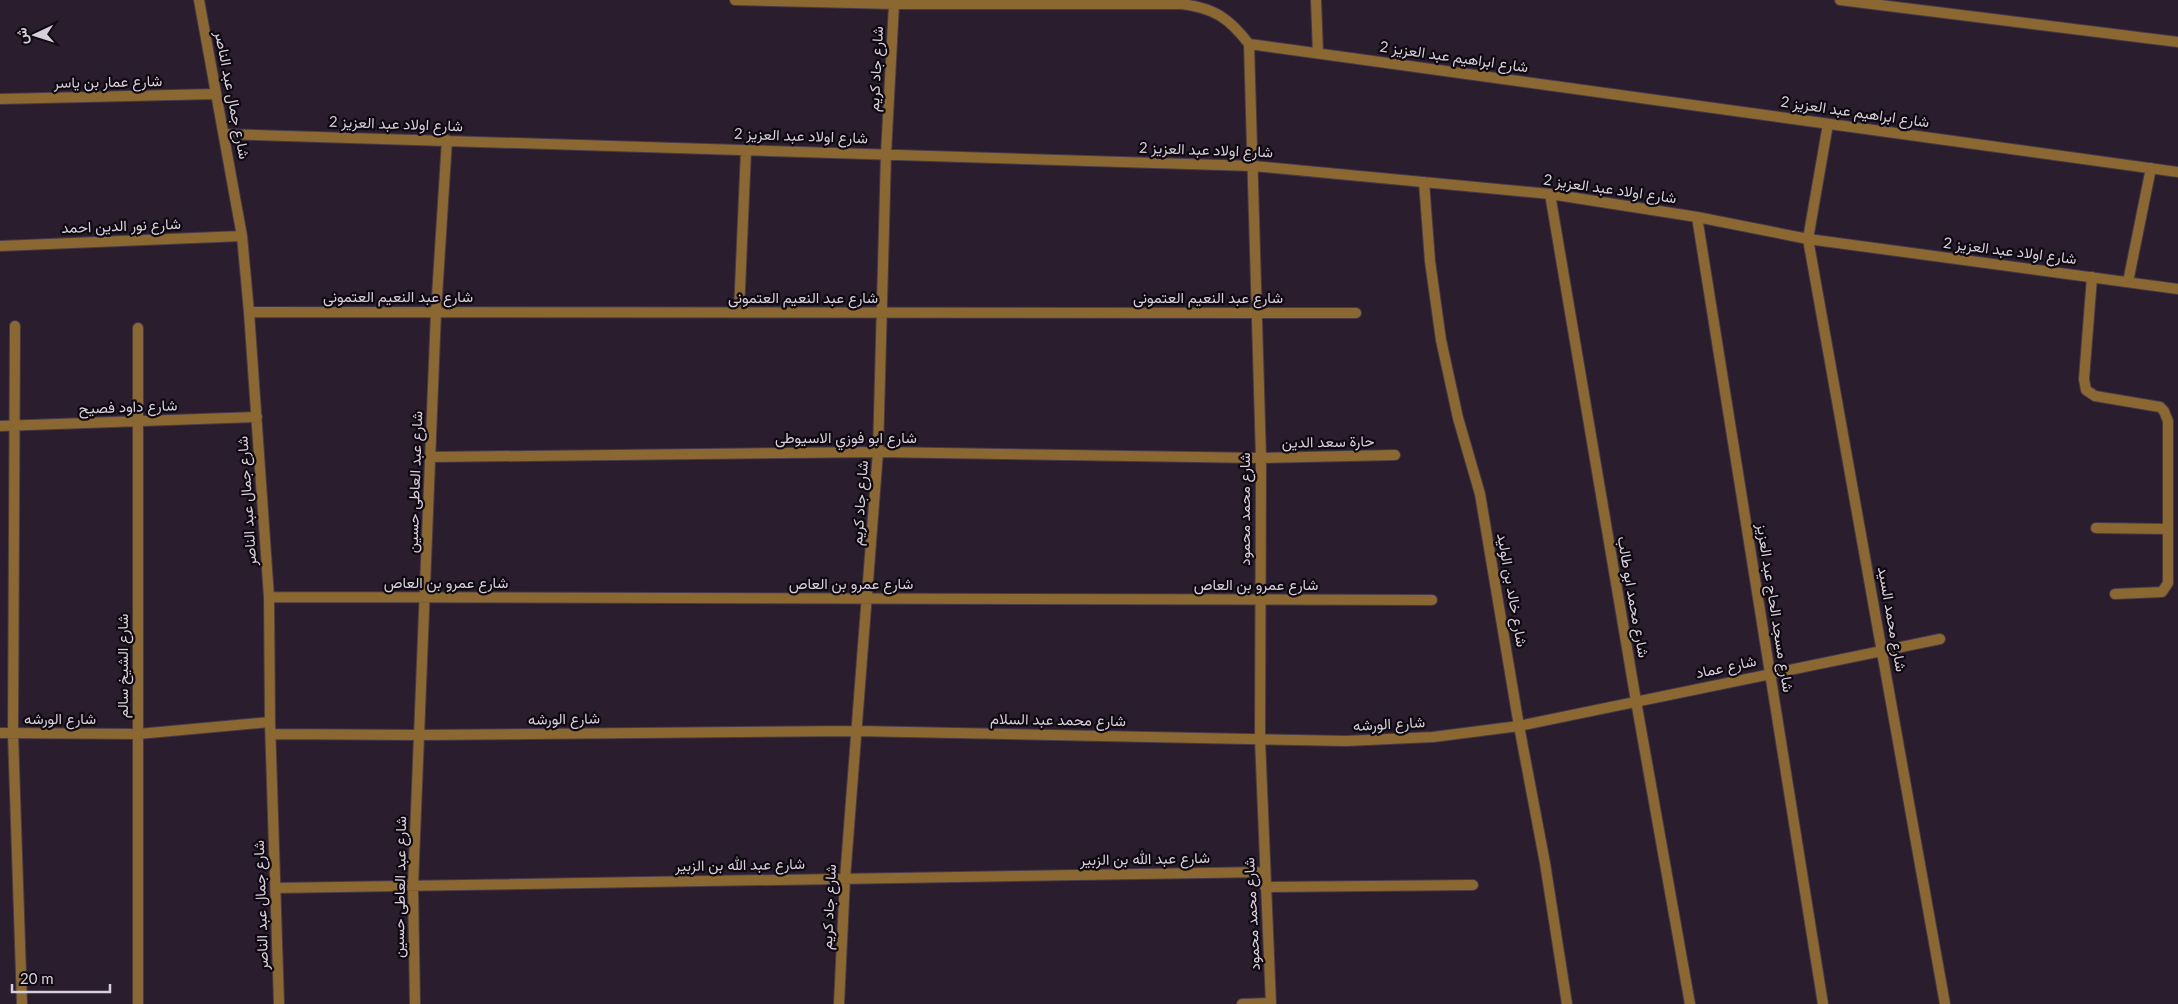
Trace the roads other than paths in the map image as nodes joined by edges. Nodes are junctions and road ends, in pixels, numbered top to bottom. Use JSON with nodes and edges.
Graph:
{"nodes":[{"id":1,"x":198,"y":0,"type":"edge"},
{"id":2,"x":735,"y":0,"type":"edge"},
{"id":3,"x":1316,"y":0,"type":"edge"},
{"id":4,"x":1840,"y":0,"type":"edge"},
{"id":5,"x":894,"y":4,"type":"junction"},
{"id":6,"x":2178,"y":42,"type":"edge"},
{"id":7,"x":1249,"y":44,"type":"junction"},
{"id":8,"x":1318,"y":53,"type":"junction"},
{"id":9,"x":216,"y":94,"type":"junction"},
{"id":10,"x":0,"y":99,"type":"edge"},
{"id":11,"x":1828,"y":124,"type":"junction"},
{"id":12,"x":224,"y":134,"type":"junction"},
{"id":13,"x":447,"y":140,"type":"junction"},
{"id":14,"x":746,"y":150,"type":"junction"},
{"id":15,"x":886,"y":154,"type":"junction"},
{"id":16,"x":1253,"y":166,"type":"junction"},
{"id":17,"x":2151,"y":168,"type":"junction"},
{"id":18,"x":2178,"y":172,"type":"edge"},
{"id":19,"x":1424,"y":182,"type":"junction"},
{"id":20,"x":1550,"y":194,"type":"junction"},
{"id":21,"x":1698,"y":217,"type":"junction"},
{"id":22,"x":242,"y":236,"type":"junction"},
{"id":23,"x":1808,"y":239,"type":"junction"},
{"id":24,"x":0,"y":246,"type":"edge"},
{"id":25,"x":2092,"y":277,"type":"junction"},
{"id":26,"x":2128,"y":282,"type":"junction"},
{"id":27,"x":2178,"y":289,"type":"edge"},
{"id":28,"x":249,"y":312,"type":"junction"},
{"id":29,"x":436,"y":312,"type":"junction"},
{"id":30,"x":739,"y":312,"type":"junction"},
{"id":31,"x":1258,"y":312,"type":"junction"},
{"id":32,"x":883,"y":313,"type":"junction"},
{"id":33,"x":1356,"y":313,"type":"dead end"},
{"id":34,"x":15,"y":326,"type":"dead end"},
{"id":35,"x":138,"y":328,"type":"dead end"},
{"id":36,"x":256,"y":417,"type":"junction"},
{"id":37,"x":137,"y":421,"type":"junction"},
{"id":38,"x":0,"y":426,"type":"edge"},
{"id":39,"x":14,"y":426,"type":"junction"},
{"id":40,"x":878,"y":452,"type":"junction"},
{"id":41,"x":1395,"y":455,"type":"dead end"},
{"id":42,"x":431,"y":457,"type":"junction"},
{"id":43,"x":1261,"y":458,"type":"junction"},
{"id":44,"x":2096,"y":528,"type":"dead end"},
{"id":45,"x":2168,"y":529,"type":"junction"},
{"id":46,"x":2173,"y":571,"type":"edge"},
{"id":47,"x":2115,"y":594,"type":"dead end"},
{"id":48,"x":269,"y":598,"type":"junction"},
{"id":49,"x":425,"y":598,"type":"junction"},
{"id":50,"x":868,"y":599,"type":"junction"},
{"id":51,"x":1260,"y":600,"type":"junction"},
{"id":52,"x":1432,"y":600,"type":"dead end"},
{"id":53,"x":1940,"y":638,"type":"dead end"},
{"id":54,"x":1882,"y":651,"type":"junction"},
{"id":55,"x":1770,"y":674,"type":"junction"},
{"id":56,"x":1636,"y":701,"type":"junction"},
{"id":57,"x":270,"y":722,"type":"junction"},
{"id":58,"x":1519,"y":726,"type":"junction"},
{"id":59,"x":857,"y":731,"type":"junction"},
{"id":60,"x":0,"y":733,"type":"edge"},
{"id":61,"x":13,"y":734,"type":"junction"},
{"id":62,"x":138,"y":734,"type":"junction"},
{"id":63,"x":271,"y":734,"type":"junction"},
{"id":64,"x":420,"y":735,"type":"junction"},
{"id":65,"x":1260,"y":739,"type":"junction"},
{"id":66,"x":1264,"y":872,"type":"junction"},
{"id":67,"x":845,"y":879,"type":"junction"},
{"id":68,"x":1473,"y":885,"type":"dead end"},
{"id":69,"x":413,"y":886,"type":"junction"},
{"id":70,"x":1265,"y":887,"type":"junction"},
{"id":71,"x":276,"y":888,"type":"junction"},
{"id":72,"x":1271,"y":1003,"type":"edge"},
{"id":73,"x":22,"y":1004,"type":"edge"},
{"id":74,"x":138,"y":1004,"type":"edge"},
{"id":75,"x":279,"y":1004,"type":"edge"},
{"id":76,"x":415,"y":1004,"type":"edge"},
{"id":77,"x":839,"y":1004,"type":"edge"},
{"id":78,"x":1242,"y":1004,"type":"edge"},
{"id":79,"x":1567,"y":1004,"type":"edge"},
{"id":80,"x":1690,"y":1004,"type":"edge"},
{"id":81,"x":1823,"y":1004,"type":"edge"},
{"id":82,"x":1945,"y":1004,"type":"edge"}],
"edges":[{"from":1,"to":9,"type":"street","name":"شارع جمال عبد الناصر"},
{"from":2,"to":5,"type":"street"},
{"from":3,"to":8,"type":"street"},
{"from":4,"to":6,"type":"street"},
{"from":5,"to":7,"type":"street"},
{"from":5,"to":15,"type":"street","name":"شارع جاد كريم"},
{"from":7,"to":8,"type":"street","name":"شارع ابراهيم عبد العزيز 2"},
{"from":7,"to":16,"type":"street","name":"شارع محمد محمود"},
{"from":8,"to":11,"type":"street","name":"شارع ابراهيم عبد العزيز 2"},
{"from":9,"to":10,"type":"street","name":"شارع عمار بن ياسر"},
{"from":9,"to":12,"type":"street","name":"شارع جمال عبد الناصر"},
{"from":11,"to":17,"type":"street","name":"شارع ابراهيم عبد العزيز 2"},
{"from":11,"to":23,"type":"street"},
{"from":12,"to":13,"type":"street","name":"شارع اولاد عبد العزيز 2"},
{"from":12,"to":22,"type":"street","name":"شارع جمال عبد الناصر"},
{"from":13,"to":14,"type":"street","name":"شارع اولاد عبد العزيز 2"},
{"from":13,"to":29,"type":"street","name":"شارع عبد العاطى حسين"},
{"from":14,"to":15,"type":"street","name":"شارع اولاد عبد العزيز 2"},
{"from":14,"to":30,"type":"street"},
{"from":15,"to":16,"type":"street","name":"شارع اولاد عبد العزيز 2"},
{"from":15,"to":32,"type":"street","name":"شارع جاد كريم"},
{"from":16,"to":19,"type":"street","name":"شارع اولاد عبد العزيز 2"},
{"from":16,"to":31,"type":"street","name":"شارع محمد محمود"},
{"from":17,"to":18,"type":"street","name":"شارع ابراهيم عبد العزيز 2"},
{"from":17,"to":26,"type":"street"},
{"from":19,"to":20,"type":"street","name":"شارع اولاد عبد العزيز 2"},
{"from":19,"to":58,"type":"street","name":"شارع خالد بن الوليد"},
{"from":20,"to":21,"type":"street","name":"شارع اولاد عبد العزيز 2"},
{"from":20,"to":56,"type":"street","name":"شارع محمد ابو طالب"},
{"from":21,"to":23,"type":"street","name":"شارع اولاد عبد العزيز 2"},
{"from":21,"to":55,"type":"street","name":"شارع مسجد الحاج عبد العزيز"},
{"from":22,"to":24,"type":"street","name":"شارع نور الدين احمد"},
{"from":22,"to":28,"type":"street","name":"شارع جمال عبد الناصر"},
{"from":23,"to":25,"type":"street","name":"شارع اولاد عبد العزيز 2"},
{"from":23,"to":54,"type":"street","name":"شارع محمد السيد"},
{"from":25,"to":26,"type":"street","name":"شارع اولاد عبد العزيز 2"},
{"from":25,"to":45,"type":"street"},
{"from":26,"to":27,"type":"street","name":"شارع اولاد عبد العزيز 2"},
{"from":28,"to":29,"type":"street","name":"شارع عبد النعيم العتمونى"},
{"from":28,"to":36,"type":"street","name":"شارع جمال عبد الناصر"},
{"from":29,"to":30,"type":"street","name":"شارع عبد النعيم العتمونى"},
{"from":29,"to":42,"type":"street","name":"شارع عبد العاطى حسين"},
{"from":30,"to":32,"type":"street","name":"شارع عبد النعيم العتمونى"},
{"from":31,"to":32,"type":"street","name":"شارع عبد النعيم العتمونى"},
{"from":31,"to":33,"type":"street","name":"شارع عبد النعيم العتمونى"},
{"from":31,"to":43,"type":"street","name":"شارع محمد محمود"},
{"from":32,"to":40,"type":"street","name":"شارع جاد كريم"},
{"from":34,"to":39,"type":"street"},
{"from":35,"to":37,"type":"street","name":"شارع الشيخ سالم"},
{"from":36,"to":37,"type":"street","name":"شارع داود فصيح"},
{"from":36,"to":48,"type":"street","name":"شارع جمال عبد الناصر"},
{"from":37,"to":39,"type":"street","name":"شارع داود فصيح"},
{"from":37,"to":62,"type":"street","name":"شارع الشيخ سالم"},
{"from":38,"to":39,"type":"street","name":"شارع داود فصيح"},
{"from":39,"to":61,"type":"street"},
{"from":40,"to":42,"type":"street","name":"شارع ابو فوزي الاسيوطى"},
{"from":40,"to":43,"type":"street","name":"شارع ابو فوزي الاسيوطى"},
{"from":40,"to":50,"type":"street","name":"شارع جاد كريم"},
{"from":41,"to":43,"type":"street","name":"حارة سعد الدين"},
{"from":42,"to":49,"type":"street","name":"شارع عبد العاطى حسين"},
{"from":43,"to":51,"type":"street","name":"شارع محمد محمود"},
{"from":44,"to":45,"type":"street"},
{"from":45,"to":46,"type":"street"},
{"from":46,"to":47,"type":"street"},
{"from":48,"to":49,"type":"street","name":"شارع عمرو بن العاص"},
{"from":48,"to":57,"type":"street","name":"شارع جمال عبد الناصر"},
{"from":49,"to":50,"type":"street","name":"شارع عمرو بن العاص"},
{"from":49,"to":64,"type":"street","name":"شارع عبد العاطى حسين"},
{"from":50,"to":51,"type":"street","name":"شارع عمرو بن العاص"},
{"from":50,"to":59,"type":"street","name":"شارع جاد كريم"},
{"from":51,"to":52,"type":"street","name":"شارع عمرو بن العاص"},
{"from":51,"to":65,"type":"street","name":"شارع محمد محمود"},
{"from":53,"to":54,"type":"street","name":"شارع عماد"},
{"from":54,"to":55,"type":"street","name":"شارع عماد"},
{"from":54,"to":82,"type":"street","name":"شارع محمد السيد"},
{"from":55,"to":56,"type":"street","name":"شارع عماد"},
{"from":55,"to":81,"type":"street","name":"شارع مسجد الحاج عبد العزيز"},
{"from":56,"to":58,"type":"street","name":"شارع عماد"},
{"from":56,"to":80,"type":"street","name":"شارع محمد ابو طالب"},
{"from":57,"to":62,"type":"street","name":"شارع الورشه"},
{"from":57,"to":63,"type":"street","name":"شارع جمال عبد الناصر"},
{"from":58,"to":65,"type":"street","name":"شارع الورشه"},
{"from":58,"to":79,"type":"street","name":"شارع خالد بن الوليد"},
{"from":59,"to":64,"type":"street","name":"شارع الورشه"},
{"from":59,"to":65,"type":"street","name":"شارع محمد عبد السلام"},
{"from":59,"to":67,"type":"street","name":"شارع جاد كريم"},
{"from":60,"to":61,"type":"street","name":"شارع الورشه"},
{"from":61,"to":62,"type":"street","name":"شارع الورشه"},
{"from":61,"to":73,"type":"street"},
{"from":62,"to":74,"type":"street","name":"شارع الشيخ سالم"},
{"from":63,"to":64,"type":"street","name":"شارع الورشه"},
{"from":63,"to":71,"type":"street","name":"شارع جمال عبد الناصر"},
{"from":64,"to":69,"type":"street","name":"شارع عبد العاطى حسين"},
{"from":65,"to":66,"type":"street","name":"شارع محمد محمود"},
{"from":66,"to":67,"type":"street","name":"شارع عبد الله بن الزبير"},
{"from":66,"to":70,"type":"street","name":"شارع محمد محمود"},
{"from":67,"to":69,"type":"street","name":"شارع عبد الله بن الزبير"},
{"from":67,"to":77,"type":"street","name":"شارع جاد كريم"},
{"from":68,"to":70,"type":"street"},
{"from":69,"to":71,"type":"street","name":"شارع عبد الله بن الزبير"},
{"from":69,"to":76,"type":"street","name":"شارع عبد العاطى حسين"},
{"from":70,"to":72,"type":"street","name":"شارع محمد محمود"},
{"from":71,"to":75,"type":"street","name":"شارع جمال عبد الناصر"},
{"from":72,"to":78,"type":"street"}]}
